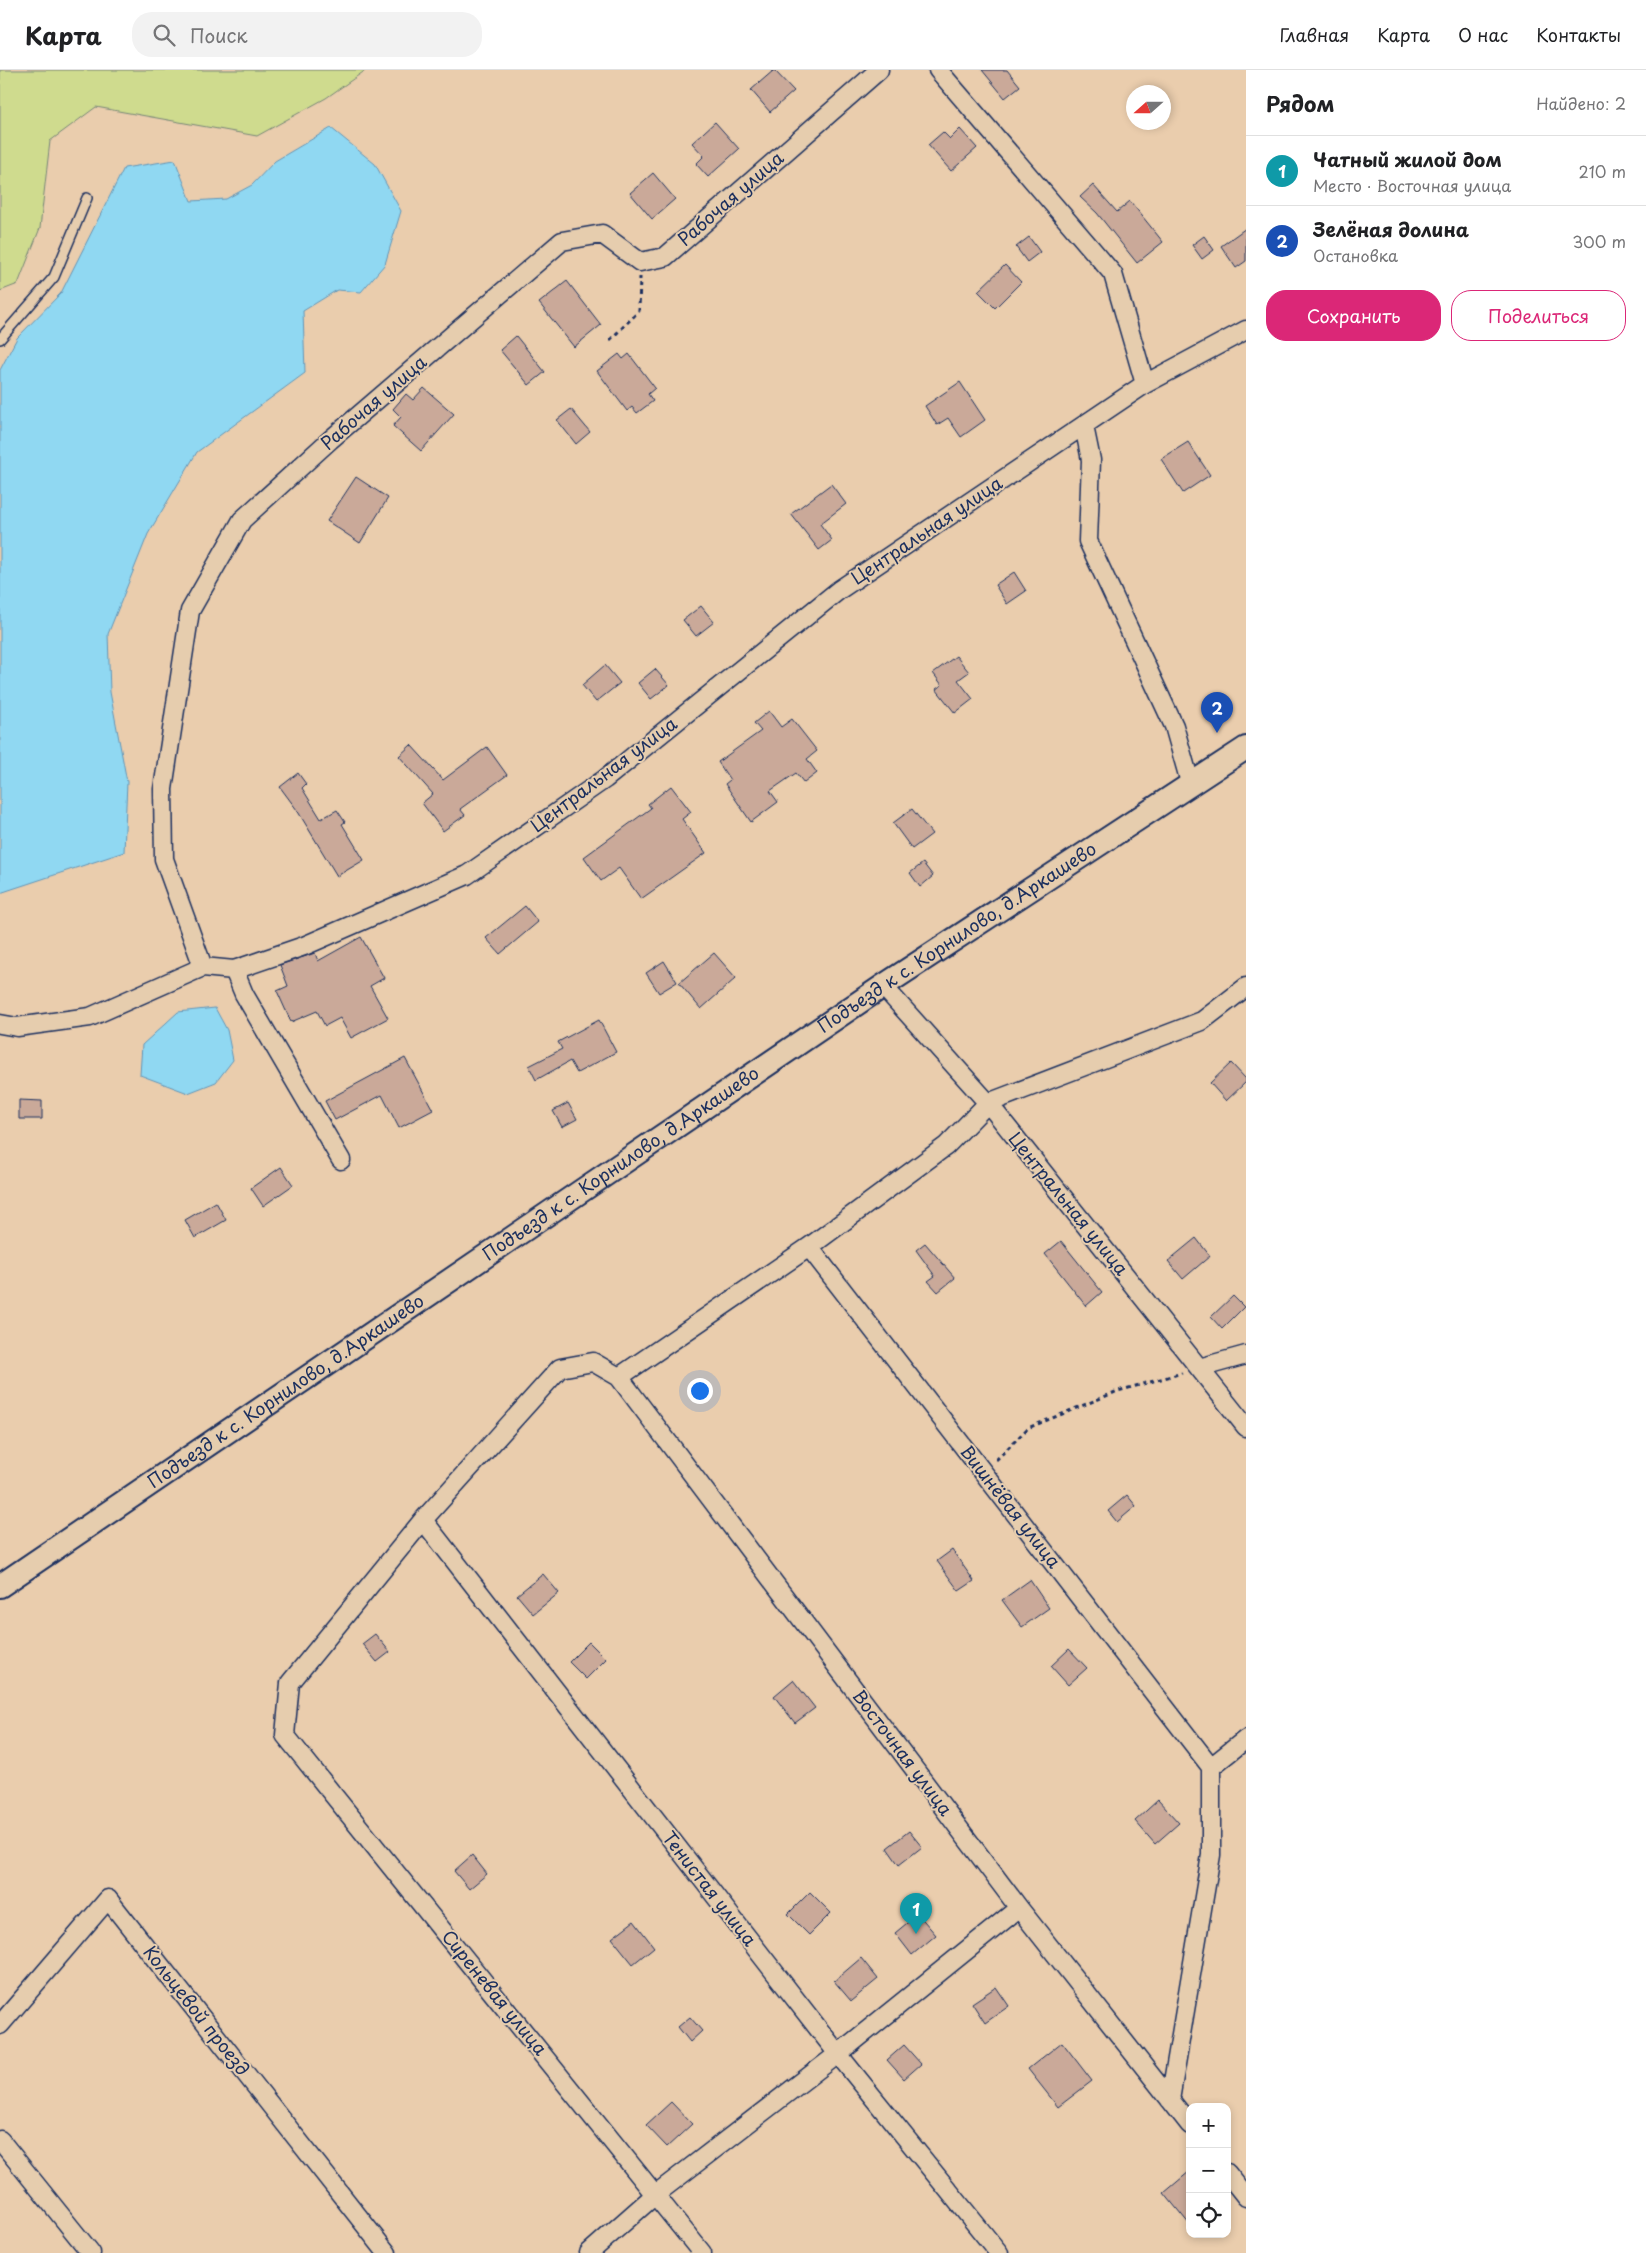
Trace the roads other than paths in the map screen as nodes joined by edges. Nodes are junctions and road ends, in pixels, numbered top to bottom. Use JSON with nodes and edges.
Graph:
{"nodes":[{"id":1,"x":879,"y":70,"type":"edge"},
{"id":2,"x":938,"y":70,"type":"edge"},
{"id":3,"x":87,"y":198,"type":"dead end"},
{"id":4,"x":1246,"y":330,"type":"edge"},
{"id":5,"x":0,"y":339,"type":"edge"},
{"id":6,"x":1145,"y":384,"type":"junction"},
{"id":7,"x":1084,"y":426,"type":"junction"},
{"id":8,"x":1246,"y":748,"type":"edge"},
{"id":9,"x":1191,"y":786,"type":"junction"},
{"id":10,"x":203,"y":967,"type":"junction"},
{"id":11,"x":234,"y":970,"type":"junction"},
{"id":12,"x":884,"y":986,"type":"junction"},
{"id":13,"x":1246,"y":987,"type":"edge"},
{"id":14,"x":0,"y":1024,"type":"edge"},
{"id":15,"x":988,"y":1103,"type":"junction"},
{"id":16,"x":341,"y":1160,"type":"dead end"},
{"id":17,"x":809,"y":1247,"type":"junction"},
{"id":18,"x":1246,"y":1355,"type":"edge"},
{"id":19,"x":1200,"y":1368,"type":"junction"},
{"id":20,"x":618,"y":1377,"type":"junction"},
{"id":21,"x":1246,"y":1427,"type":"edge"},
{"id":22,"x":423,"y":1520,"type":"junction"},
{"id":23,"x":0,"y":1586,"type":"edge"},
{"id":24,"x":1246,"y":1739,"type":"edge"},
{"id":25,"x":1211,"y":1767,"type":"junction"},
{"id":26,"x":1020,"y":1908,"type":"junction"},
{"id":27,"x":0,"y":2025,"type":"edge"},
{"id":28,"x":838,"y":2054,"type":"junction"},
{"id":29,"x":1170,"y":2100,"type":"junction"},
{"id":30,"x":1186,"y":2120,"type":"edge"},
{"id":31,"x":0,"y":2140,"type":"edge"},
{"id":32,"x":1231,"y":2178,"type":"edge"},
{"id":33,"x":656,"y":2194,"type":"junction"},
{"id":34,"x":1246,"y":2197,"type":"edge"},
{"id":35,"x":91,"y":2253,"type":"edge"},
{"id":36,"x":387,"y":2253,"type":"edge"},
{"id":37,"x":589,"y":2253,"type":"edge"},
{"id":38,"x":702,"y":2253,"type":"edge"},
{"id":39,"x":999,"y":2253,"type":"edge"}],
"edges":[{"from":1,"to":10,"type":"street","name":"Рабочая улица"},
{"from":2,"to":6,"type":"street"},
{"from":3,"to":5,"type":"lane"},
{"from":4,"to":6,"type":"street","name":"Центральная улица"},
{"from":6,"to":7,"type":"street","name":"Центральная улица"},
{"from":7,"to":9,"type":"street"},
{"from":7,"to":11,"type":"street","name":"Центральная улица"},
{"from":8,"to":9,"type":"street","name":"Подъезд к с. Корнилово, д.Аркашево"},
{"from":9,"to":12,"type":"street","name":"Подъезд к с. Корнилово, д.Аркашево"},
{"from":10,"to":11,"type":"street","name":"Центральная улица"},
{"from":10,"to":14,"type":"street","name":"Центральная улица"},
{"from":11,"to":16,"type":"street"},
{"from":12,"to":15,"type":"street","name":"Центральная улица"},
{"from":12,"to":23,"type":"street","name":"Подъезд к с. Корнилово, д.Аркашево"},
{"from":13,"to":15,"type":"street"},
{"from":15,"to":17,"type":"street"},
{"from":15,"to":19,"type":"street","name":"Центральная улица"},
{"from":17,"to":20,"type":"street"},
{"from":17,"to":25,"type":"street","name":"Вишнёвая улица"},
{"from":18,"to":19,"type":"street"},
{"from":19,"to":21,"type":"street","name":"Центральная улица"},
{"from":20,"to":22,"type":"street"},
{"from":20,"to":26,"type":"street","name":"Восточная улица"},
{"from":22,"to":28,"type":"street","name":"Тенистая улица"},
{"from":22,"to":33,"type":"street","name":"Сиреневая улица"},
{"from":24,"to":25,"type":"street"},
{"from":25,"to":29,"type":"street"},
{"from":26,"to":28,"type":"street"},
{"from":26,"to":29,"type":"street","name":"Восточная улица"},
{"from":27,"to":36,"type":"street","name":"Кольцевой проезд"},
{"from":28,"to":33,"type":"street"},
{"from":28,"to":39,"type":"street","name":"Тенистая улица"},
{"from":29,"to":30,"type":"street","name":"Восточная улица"},
{"from":31,"to":35,"type":"street"},
{"from":32,"to":34,"type":"street"},
{"from":33,"to":37,"type":"street"},
{"from":33,"to":38,"type":"street","name":"Сиреневая улица"}]}
